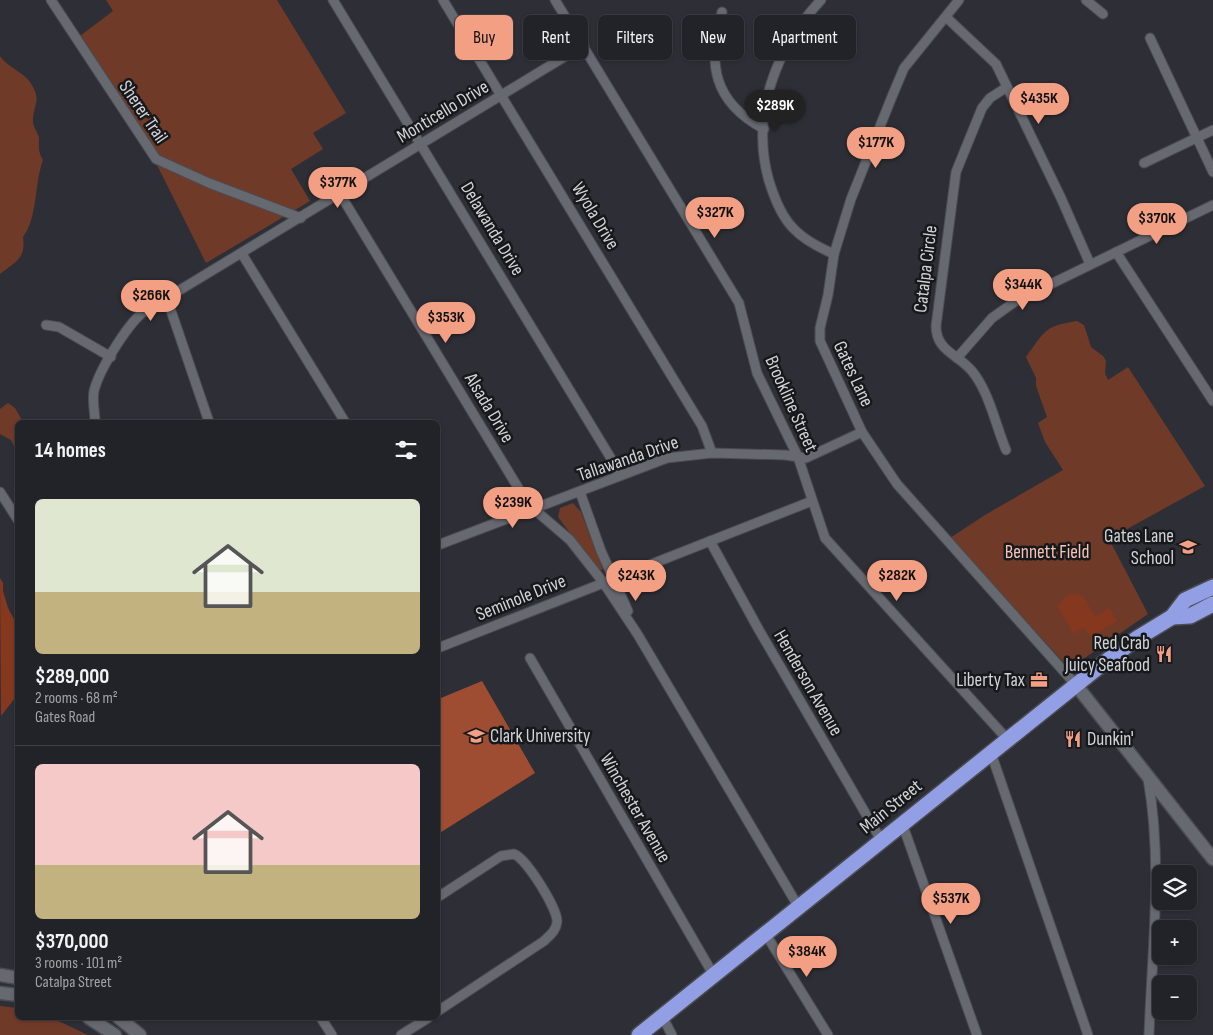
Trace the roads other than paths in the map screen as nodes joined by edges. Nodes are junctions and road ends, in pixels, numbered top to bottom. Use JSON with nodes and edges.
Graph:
{"nodes":[{"id":1,"x":51,"y":0,"type":"edge"},
{"id":2,"x":333,"y":0,"type":"edge"},
{"id":3,"x":443,"y":0,"type":"edge"},
{"id":4,"x":555,"y":0,"type":"edge"},
{"id":5,"x":821,"y":0,"type":"edge"},
{"id":6,"x":960,"y":0,"type":"edge"},
{"id":7,"x":1086,"y":0,"type":"edge"},
{"id":8,"x":722,"y":12,"type":"dead end"},
{"id":9,"x":1103,"y":14,"type":"dead end"},
{"id":10,"x":565,"y":15,"type":"edge"},
{"id":11,"x":946,"y":17,"type":"junction"},
{"id":12,"x":1150,"y":38,"type":"dead end"},
{"id":13,"x":588,"y":52,"type":"edge"},
{"id":14,"x":560,"y":60,"type":"edge"},
{"id":15,"x":1007,"y":87,"type":"junction"},
{"id":16,"x":503,"y":95,"type":"junction"},
{"id":17,"x":764,"y":129,"type":"junction"},
{"id":18,"x":1213,"y":130,"type":"edge"},
{"id":19,"x":1196,"y":138,"type":"junction"},
{"id":20,"x":421,"y":144,"type":"junction"},
{"id":21,"x":1144,"y":163,"type":"dead end"},
{"id":22,"x":1213,"y":172,"type":"edge"},
{"id":23,"x":340,"y":194,"type":"junction"},
{"id":24,"x":1213,"y":206,"type":"edge"},
{"id":25,"x":301,"y":218,"type":"junction"},
{"id":26,"x":1116,"y":252,"type":"junction"},
{"id":27,"x":242,"y":254,"type":"junction"},
{"id":28,"x":834,"y":254,"type":"junction"},
{"id":29,"x":1090,"y":264,"type":"junction"},
{"id":30,"x":166,"y":299,"type":"junction"},
{"id":31,"x":46,"y":325,"type":"dead end"},
{"id":32,"x":111,"y":357,"type":"junction"},
{"id":33,"x":957,"y":358,"type":"junction"},
{"id":34,"x":1212,"y":396,"type":"edge"},
{"id":35,"x":95,"y":420,"type":"edge"},
{"id":36,"x":208,"y":420,"type":"edge"},
{"id":37,"x":344,"y":420,"type":"edge"},
{"id":38,"x":862,"y":432,"type":"junction"},
{"id":39,"x":1006,"y":450,"type":"dead end"},
{"id":40,"x":712,"y":453,"type":"junction"},
{"id":41,"x":798,"y":457,"type":"junction"},
{"id":42,"x":619,"y":476,"type":"junction"},
{"id":43,"x":0,"y":492,"type":"edge"},
{"id":44,"x":580,"y":492,"type":"junction"},
{"id":45,"x":812,"y":500,"type":"junction"},
{"id":46,"x":13,"y":506,"type":"edge"},
{"id":47,"x":534,"y":509,"type":"junction"},
{"id":48,"x":710,"y":541,"type":"junction"},
{"id":49,"x":440,"y":544,"type":"edge"},
{"id":50,"x":613,"y":579,"type":"junction"},
{"id":51,"x":603,"y":582,"type":"junction"},
{"id":52,"x":1213,"y":587,"type":"edge"},
{"id":53,"x":1213,"y":604,"type":"edge"},
{"id":54,"x":1172,"y":617,"type":"junction"},
{"id":55,"x":638,"y":634,"type":"junction"},
{"id":56,"x":440,"y":647,"type":"edge"},
{"id":57,"x":530,"y":658,"type":"dead end"},
{"id":58,"x":1076,"y":686,"type":"junction"},
{"id":59,"x":1008,"y":740,"type":"junction"},
{"id":60,"x":990,"y":753,"type":"junction"},
{"id":61,"x":1148,"y":779,"type":"junction"},
{"id":62,"x":902,"y":824,"type":"junction"},
{"id":63,"x":881,"y":840,"type":"junction"},
{"id":64,"x":1213,"y":859,"type":"edge"},
{"id":65,"x":440,"y":896,"type":"edge"},
{"id":66,"x":798,"y":906,"type":"junction"},
{"id":67,"x":765,"y":933,"type":"junction"},
{"id":68,"x":713,"y":974,"type":"junction"},
{"id":69,"x":0,"y":975,"type":"edge"},
{"id":70,"x":15,"y":978,"type":"edge"},
{"id":71,"x":0,"y":993,"type":"edge"},
{"id":72,"x":15,"y":995,"type":"edge"},
{"id":73,"x":440,"y":1010,"type":"edge"},
{"id":74,"x":662,"y":1016,"type":"junction"},
{"id":75,"x":92,"y":1020,"type":"edge"},
{"id":76,"x":121,"y":1020,"type":"edge"},
{"id":77,"x":322,"y":1020,"type":"edge"},
{"id":78,"x":425,"y":1020,"type":"edge"},
{"id":79,"x":115,"y":1035,"type":"edge"},
{"id":80,"x":140,"y":1035,"type":"edge"},
{"id":81,"x":332,"y":1035,"type":"edge"},
{"id":82,"x":401,"y":1035,"type":"edge"},
{"id":83,"x":639,"y":1035,"type":"edge"},
{"id":84,"x":672,"y":1035,"type":"edge"},
{"id":85,"x":828,"y":1035,"type":"edge"},
{"id":86,"x":977,"y":1035,"type":"edge"},
{"id":87,"x":1088,"y":1035,"type":"edge"},
{"id":88,"x":1149,"y":1035,"type":"edge"}],
"edges":[{"from":1,"to":25,"type":"street","name":"Sherer Trail"},
{"from":2,"to":20,"type":"street","name":"Delawanda Drive"},
{"from":3,"to":16,"type":"street","name":"Wyola Drive"},
{"from":4,"to":10,"type":"street","name":"Brookline Street"},
{"from":5,"to":17,"type":"street"},
{"from":6,"to":11,"type":"street","name":"Gates Lane"},
{"from":7,"to":9,"type":"street"},
{"from":8,"to":17,"type":"street"},
{"from":11,"to":15,"type":"street"},
{"from":11,"to":28,"type":"street","name":"Gates Lane"},
{"from":12,"to":19,"type":"street"},
{"from":13,"to":41,"type":"street","name":"Brookline Street"},
{"from":14,"to":16,"type":"street","name":"Monticello Drive"},
{"from":15,"to":29,"type":"street"},
{"from":15,"to":33,"type":"street","name":"Catalpa Circle"},
{"from":16,"to":20,"type":"street","name":"Monticello Drive"},
{"from":16,"to":40,"type":"street","name":"Wyola Drive"},
{"from":17,"to":28,"type":"street"},
{"from":18,"to":19,"type":"street"},
{"from":19,"to":21,"type":"street"},
{"from":19,"to":22,"type":"street"},
{"from":20,"to":23,"type":"street","name":"Monticello Drive"},
{"from":20,"to":42,"type":"street","name":"Delawanda Drive"},
{"from":23,"to":25,"type":"street","name":"Monticello Drive"},
{"from":23,"to":47,"type":"street","name":"Alsada Drive"},
{"from":24,"to":26,"type":"street"},
{"from":25,"to":27,"type":"street","name":"Monticello Drive"},
{"from":26,"to":29,"type":"street"},
{"from":26,"to":34,"type":"street"},
{"from":27,"to":30,"type":"street","name":"Monticello Drive"},
{"from":27,"to":37,"type":"street"},
{"from":28,"to":38,"type":"street","name":"Gates Lane"},
{"from":29,"to":33,"type":"street"},
{"from":30,"to":32,"type":"street","name":"Monticello Drive"},
{"from":30,"to":36,"type":"street"},
{"from":31,"to":32,"type":"street"},
{"from":32,"to":35,"type":"street","name":"Monticello Drive"},
{"from":33,"to":39,"type":"street","name":"Catalpa Circle"},
{"from":38,"to":41,"type":"street","name":"Tallawanda Drive"},
{"from":38,"to":58,"type":"street","name":"Gates Lane"},
{"from":40,"to":41,"type":"street","name":"Tallawanda Drive"},
{"from":40,"to":42,"type":"street","name":"Tallawanda Drive"},
{"from":41,"to":45,"type":"street","name":"Brookline Street"},
{"from":42,"to":44,"type":"street","name":"Tallawanda Drive"},
{"from":43,"to":46,"type":"street"},
{"from":44,"to":47,"type":"street","name":"Tallawanda Drive"},
{"from":44,"to":50,"type":"street"},
{"from":45,"to":48,"type":"street","name":"Seminole Drive"},
{"from":45,"to":59,"type":"street","name":"Brookline Street"},
{"from":47,"to":49,"type":"street","name":"Tallawanda Drive"},
{"from":47,"to":51,"type":"street","name":"Alsada Drive"},
{"from":48,"to":50,"type":"street","name":"Seminole Drive"},
{"from":48,"to":63,"type":"street","name":"Henderson Avenue"},
{"from":50,"to":51,"type":"street","name":"Seminole Drive"},
{"from":50,"to":55,"type":"street"},
{"from":51,"to":55,"type":"street","name":"Alsada Drive"},
{"from":51,"to":56,"type":"street","name":"Seminole Drive"},
{"from":52,"to":54,"type":"highway","name":"Main Street"},
{"from":53,"to":54,"type":"highway","name":"Main Street"},
{"from":54,"to":58,"type":"highway","name":"Main Street"},
{"from":55,"to":66,"type":"street"},
{"from":57,"to":68,"type":"street","name":"Winchester Avenue"},
{"from":58,"to":59,"type":"highway","name":"Main Street"},
{"from":58,"to":61,"type":"street"},
{"from":59,"to":60,"type":"highway","name":"Main Street"},
{"from":60,"to":62,"type":"highway","name":"Main Street"},
{"from":60,"to":87,"type":"street"},
{"from":61,"to":64,"type":"street"},
{"from":61,"to":88,"type":"street"},
{"from":62,"to":63,"type":"highway","name":"Main Street"},
{"from":62,"to":86,"type":"street"},
{"from":63,"to":66,"type":"highway","name":"Main Street"},
{"from":65,"to":73,"type":"street"},
{"from":66,"to":67,"type":"highway","name":"Main Street"},
{"from":67,"to":68,"type":"highway","name":"Main Street"},
{"from":67,"to":85,"type":"street"},
{"from":68,"to":74,"type":"highway","name":"Main Street"},
{"from":69,"to":70,"type":"street"},
{"from":71,"to":72,"type":"street"},
{"from":74,"to":83,"type":"highway","name":"Main Street"},
{"from":74,"to":84,"type":"street"},
{"from":75,"to":79,"type":"street"},
{"from":76,"to":80,"type":"street"},
{"from":77,"to":81,"type":"street"},
{"from":78,"to":82,"type":"street"}]}
